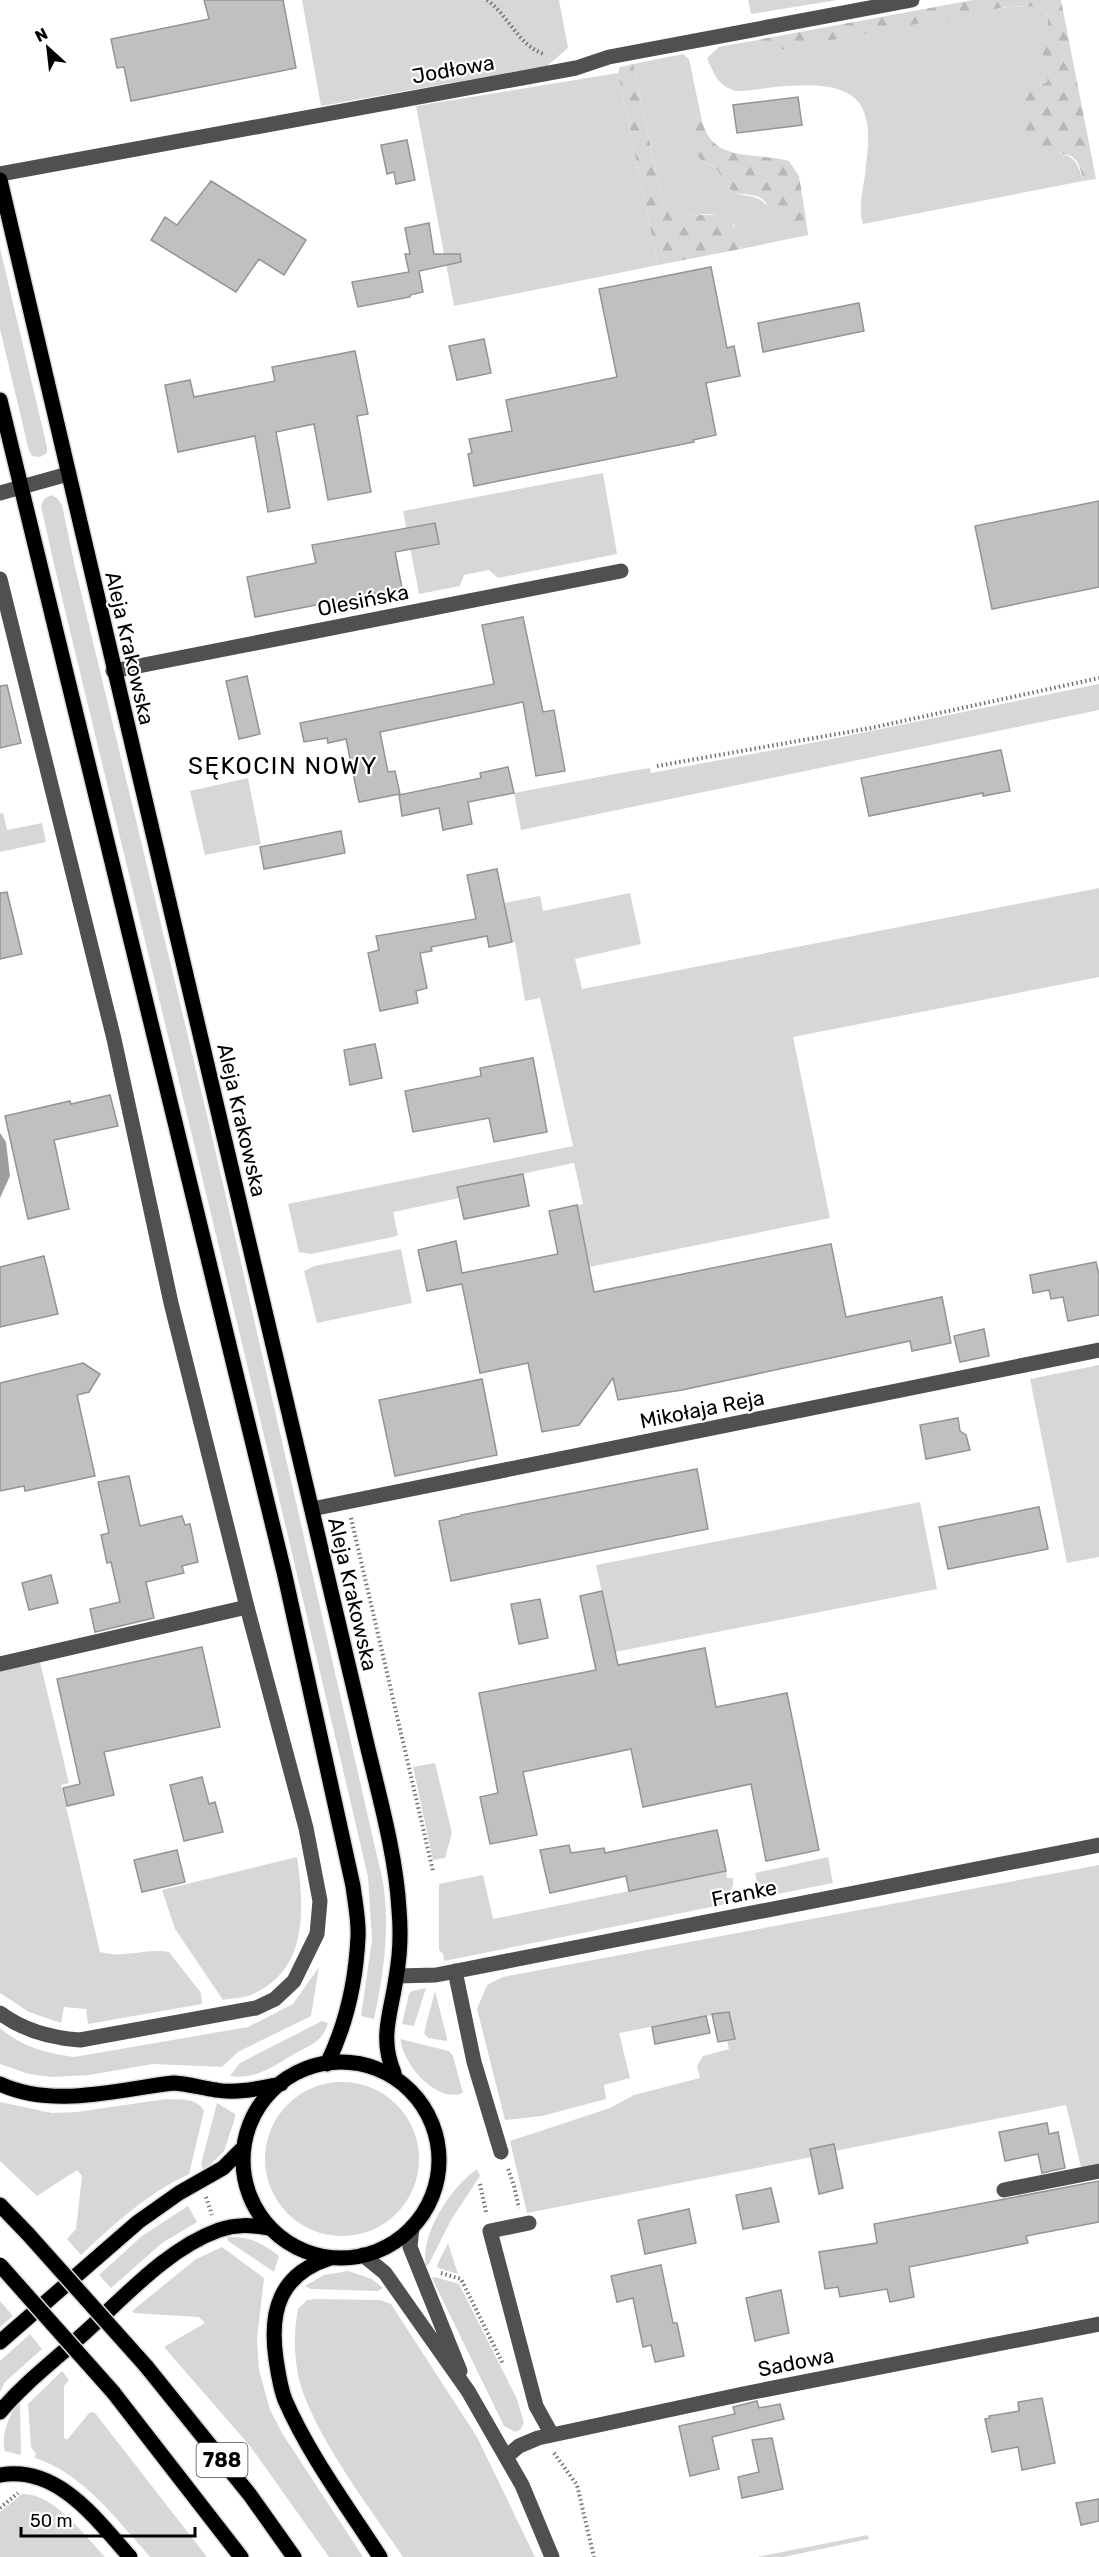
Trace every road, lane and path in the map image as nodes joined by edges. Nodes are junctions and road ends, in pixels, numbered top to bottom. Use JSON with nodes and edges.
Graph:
{"nodes":[{"id":1,"x":487,"y":0,"type":"edge"},
{"id":2,"x":912,"y":0,"type":"edge"},
{"id":3,"x":576,"y":68,"type":"junction"},
{"id":4,"x":0,"y":174,"type":"edge"},
{"id":5,"x":0,"y":180,"type":"edge"},
{"id":6,"x":0,"y":400,"type":"edge"},
{"id":7,"x":68,"y":474,"type":"junction"},
{"id":8,"x":21,"y":489,"type":"junction"},
{"id":9,"x":0,"y":493,"type":"edge"},
{"id":10,"x":621,"y":571,"type":"dead end"},
{"id":11,"x":0,"y":579,"type":"edge"},
{"id":12,"x":113,"y":671,"type":"junction"},
{"id":13,"x":1099,"y":678,"type":"edge"},
{"id":14,"x":657,"y":766,"type":"dead end"},
{"id":15,"x":1099,"y":1350,"type":"edge"},
{"id":16,"x":312,"y":1509,"type":"junction"},
{"id":17,"x":350,"y":1513,"type":"dead end"},
{"id":18,"x":247,"y":1607,"type":"junction"},
{"id":19,"x":0,"y":1664,"type":"edge"},
{"id":20,"x":1099,"y":1845,"type":"edge"},
{"id":21,"x":433,"y":1871,"type":"dead end"},
{"id":22,"x":455,"y":1971,"type":"junction"},
{"id":23,"x":397,"y":1976,"type":"junction"},
{"id":24,"x":0,"y":2013,"type":"edge"},
{"id":25,"x":327,"y":2064,"type":"junction"},
{"id":26,"x":394,"y":2073,"type":"junction"},
{"id":27,"x":0,"y":2084,"type":"edge"},
{"id":28,"x":281,"y":2084,"type":"junction"},
{"id":29,"x":241,"y":2151,"type":"junction"},
{"id":30,"x":501,"y":2152,"type":"joint"},
{"id":31,"x":1099,"y":2171,"type":"edge"},
{"id":32,"x":480,"y":2184,"type":"dead end"},
{"id":33,"x":1004,"y":2190,"type":"dead end"},
{"id":34,"x":204,"y":2193,"type":"dead end"},
{"id":35,"x":0,"y":2205,"type":"edge"},
{"id":36,"x":215,"y":2222,"type":"dead end"},
{"id":37,"x":526,"y":2224,"type":"joint"},
{"id":38,"x":269,"y":2228,"type":"junction"},
{"id":39,"x":412,"y":2228,"type":"junction"},
{"id":40,"x":490,"y":2231,"type":"junction"},
{"id":41,"x":363,"y":2255,"type":"junction"},
{"id":42,"x":330,"y":2258,"type":"junction"},
{"id":43,"x":0,"y":2265,"type":"edge"},
{"id":44,"x":432,"y":2270,"type":"dead end"},
{"id":45,"x":1099,"y":2324,"type":"edge"},
{"id":46,"x":0,"y":2342,"type":"edge"},
{"id":47,"x":508,"y":2372,"type":"dead end"},
{"id":48,"x":468,"y":2391,"type":"junction"},
{"id":49,"x":0,"y":2412,"type":"edge"},
{"id":50,"x":549,"y":2442,"type":"junction"},
{"id":51,"x":506,"y":2457,"type":"junction"},
{"id":52,"x":0,"y":2475,"type":"edge"},
{"id":53,"x":21,"y":2486,"type":"dead end"},
{"id":54,"x":0,"y":2508,"type":"edge"},
{"id":55,"x":130,"y":2557,"type":"edge"},
{"id":56,"x":241,"y":2557,"type":"edge"},
{"id":57,"x":294,"y":2557,"type":"edge"},
{"id":58,"x":380,"y":2557,"type":"edge"},
{"id":59,"x":552,"y":2557,"type":"edge"},
{"id":60,"x":594,"y":2557,"type":"edge"}],
"edges":[{"from":1,"to":3,"type":"path"},
{"from":2,"to":3,"type":"street","name":"Jodłowa"},
{"from":3,"to":4,"type":"street","name":"Jodłowa"},
{"from":5,"to":7,"type":"main road","name":"Aleja Krakowska"},
{"from":6,"to":8,"type":"main road"},
{"from":7,"to":8,"type":"street"},
{"from":7,"to":12,"type":"main road","name":"Aleja Krakowska"},
{"from":8,"to":9,"type":"street"},
{"from":8,"to":25,"type":"main road"},
{"from":10,"to":12,"type":"street","name":"Olesińska"},
{"from":11,"to":18,"type":"street"},
{"from":12,"to":16,"type":"main road","name":"Aleja Krakowska"},
{"from":13,"to":14,"type":"path"},
{"from":15,"to":16,"type":"street","name":"Mikołaja Reja"},
{"from":16,"to":23,"type":"main road","name":"Aleja Krakowska"},
{"from":17,"to":21,"type":"path"},
{"from":18,"to":19,"type":"street"},
{"from":18,"to":24,"type":"street"},
{"from":20,"to":22,"type":"street","name":"Franke"},
{"from":22,"to":23,"type":"street","name":"Franke"},
{"from":22,"to":30,"type":"street"},
{"from":23,"to":26,"type":"main road","name":"Aleja Krakowska"},
{"from":25,"to":26,"type":"main road"},
{"from":25,"to":28,"type":"main road"},
{"from":26,"to":39,"type":"main road"},
{"from":27,"to":28,"type":"main road"},
{"from":28,"to":29,"type":"main road"},
{"from":29,"to":38,"type":"main road"},
{"from":29,"to":46,"type":"main road"},
{"from":30,"to":37,"type":"path"},
{"from":31,"to":33,"type":"street"},
{"from":32,"to":40,"type":"path"},
{"from":34,"to":36,"type":"path"},
{"from":35,"to":57,"type":"main road","number":"788","bridge":true},
{"from":37,"to":40,"type":"street"},
{"from":38,"to":42,"type":"main road"},
{"from":38,"to":49,"type":"main road"},
{"from":39,"to":41,"type":"main road"},
{"from":39,"to":48,"type":"street"},
{"from":40,"to":50,"type":"street"},
{"from":41,"to":42,"type":"main road"},
{"from":41,"to":48,"type":"street"},
{"from":42,"to":58,"type":"main road"},
{"from":43,"to":56,"type":"main road","number":"788","bridge":true},
{"from":44,"to":47,"type":"path"},
{"from":45,"to":50,"type":"street","name":"Sadowa"},
{"from":48,"to":51,"type":"street"},
{"from":50,"to":51,"type":"street","name":"Sadowa"},
{"from":50,"to":60,"type":"path"},
{"from":51,"to":59,"type":"street"},
{"from":52,"to":55,"type":"main road"},
{"from":53,"to":54,"type":"path"}]}
